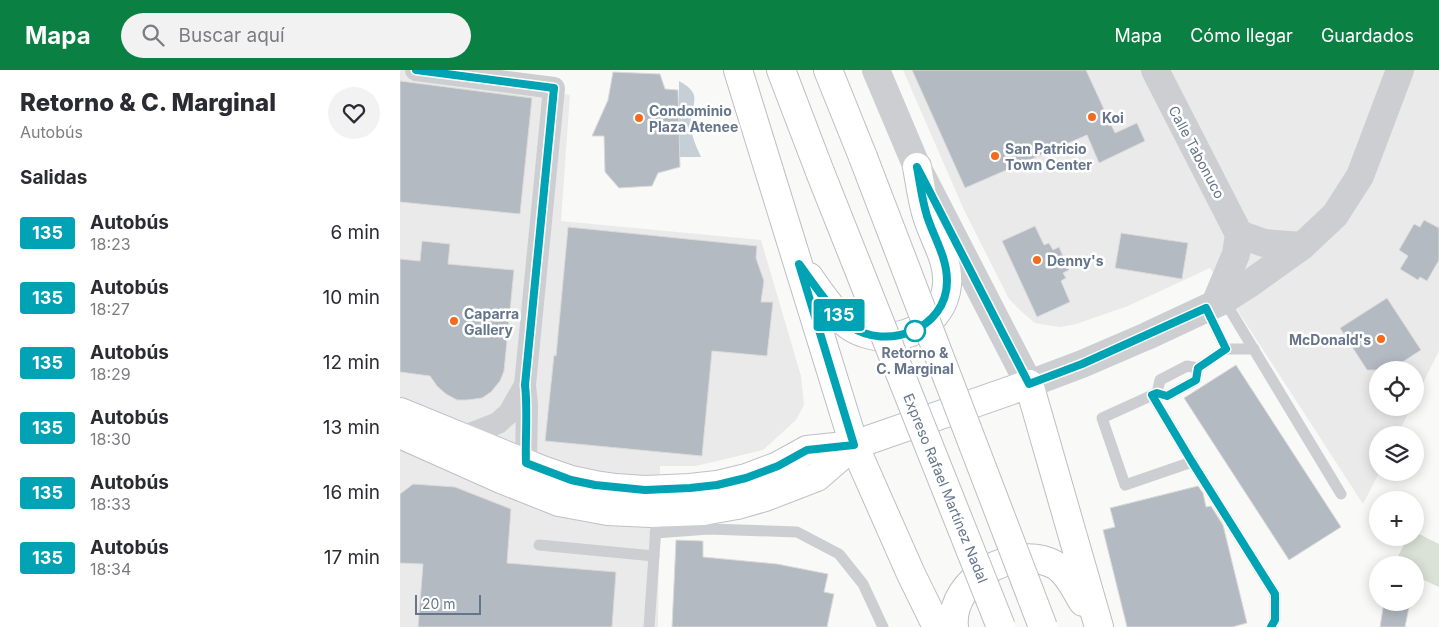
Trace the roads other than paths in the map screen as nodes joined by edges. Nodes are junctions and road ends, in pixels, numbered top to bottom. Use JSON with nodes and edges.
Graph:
{"nodes":[{"id":1,"x":416,"y":70,"type":"edge"},
{"id":2,"x":738,"y":70,"type":"edge"},
{"id":3,"x":781,"y":70,"type":"edge"},
{"id":4,"x":828,"y":70,"type":"edge"},
{"id":5,"x":876,"y":70,"type":"edge"},
{"id":6,"x":1155,"y":70,"type":"edge"},
{"id":7,"x":1400,"y":70,"type":"edge"},
{"id":8,"x":917,"y":167,"type":"junction"},
{"id":9,"x":1239,"y":234,"type":"junction"},
{"id":10,"x":1302,"y":246,"type":"junction"},
{"id":11,"x":799,"y":264,"type":"junction"},
{"id":12,"x":1215,"y":304,"type":"junction"},
{"id":13,"x":1226,"y":349,"type":"junction"},
{"id":14,"x":1254,"y":349,"type":"junction"},
{"id":15,"x":1198,"y":368,"type":"junction"},
{"id":16,"x":1029,"y":384,"type":"junction"},
{"id":17,"x":525,"y":385,"type":"junction"},
{"id":18,"x":1154,"y":394,"type":"junction"},
{"id":19,"x":400,"y":412,"type":"edge"},
{"id":20,"x":400,"y":434,"type":"edge"},
{"id":21,"x":462,"y":437,"type":"junction"},
{"id":22,"x":854,"y":445,"type":"junction"},
{"id":23,"x":1192,"y":462,"type":"junction"},
{"id":24,"x":526,"y":463,"type":"junction"},
{"id":25,"x":1341,"y":494,"type":"dead end"},
{"id":26,"x":656,"y":523,"type":"junction"},
{"id":27,"x":539,"y":545,"type":"dead end"},
{"id":28,"x":654,"y":556,"type":"junction"},
{"id":29,"x":1099,"y":626,"type":"edge"},
{"id":30,"x":649,"y":627,"type":"edge"},
{"id":31,"x":883,"y":627,"type":"edge"},
{"id":32,"x":937,"y":627,"type":"edge"},
{"id":33,"x":954,"y":627,"type":"edge"},
{"id":34,"x":1001,"y":627,"type":"edge"},
{"id":35,"x":1043,"y":627,"type":"edge"},
{"id":36,"x":1271,"y":627,"type":"edge"}],
"edges":[{"from":1,"to":17,"type":"street"},
{"from":2,"to":11,"type":"main road"},
{"from":3,"to":34,"type":"main road","name":"Expreso Rafael Martínez Nadal","bridge":true},
{"from":4,"to":35,"type":"main road","bridge":true},
{"from":5,"to":8,"type":"street"},
{"from":6,"to":9,"type":"street","name":"Calle Tabonuco"},
{"from":7,"to":10,"type":"street"},
{"from":8,"to":11,"type":"main road"},
{"from":8,"to":16,"type":"street"},
{"from":9,"to":10,"type":"street"},
{"from":9,"to":12,"type":"street"},
{"from":10,"to":12,"type":"street"},
{"from":11,"to":22,"type":"main road"},
{"from":12,"to":13,"type":"lane"},
{"from":12,"to":14,"type":"lane"},
{"from":12,"to":16,"type":"street"},
{"from":13,"to":14,"type":"lane"},
{"from":13,"to":15,"type":"lane"},
{"from":14,"to":25,"type":"lane"},
{"from":15,"to":18,"type":"lane"},
{"from":15,"to":18,"type":"lane"},
{"from":16,"to":22,"type":"main road"},
{"from":16,"to":29,"type":"main road"},
{"from":17,"to":21,"type":"street"},
{"from":17,"to":24,"type":"street"},
{"from":18,"to":23,"type":"lane"},
{"from":18,"to":23,"type":"lane"},
{"from":19,"to":21,"type":"main road"},
{"from":20,"to":26,"type":"main road"},
{"from":21,"to":24,"type":"main road"},
{"from":22,"to":24,"type":"main road"},
{"from":22,"to":26,"type":"main road"},
{"from":22,"to":32,"type":"main road"},
{"from":23,"to":36,"type":"lane"},
{"from":26,"to":28,"type":"lane"},
{"from":26,"to":31,"type":"lane"},
{"from":27,"to":28,"type":"lane"},
{"from":28,"to":30,"type":"lane"},
{"from":29,"to":33,"type":"main road"}]}
